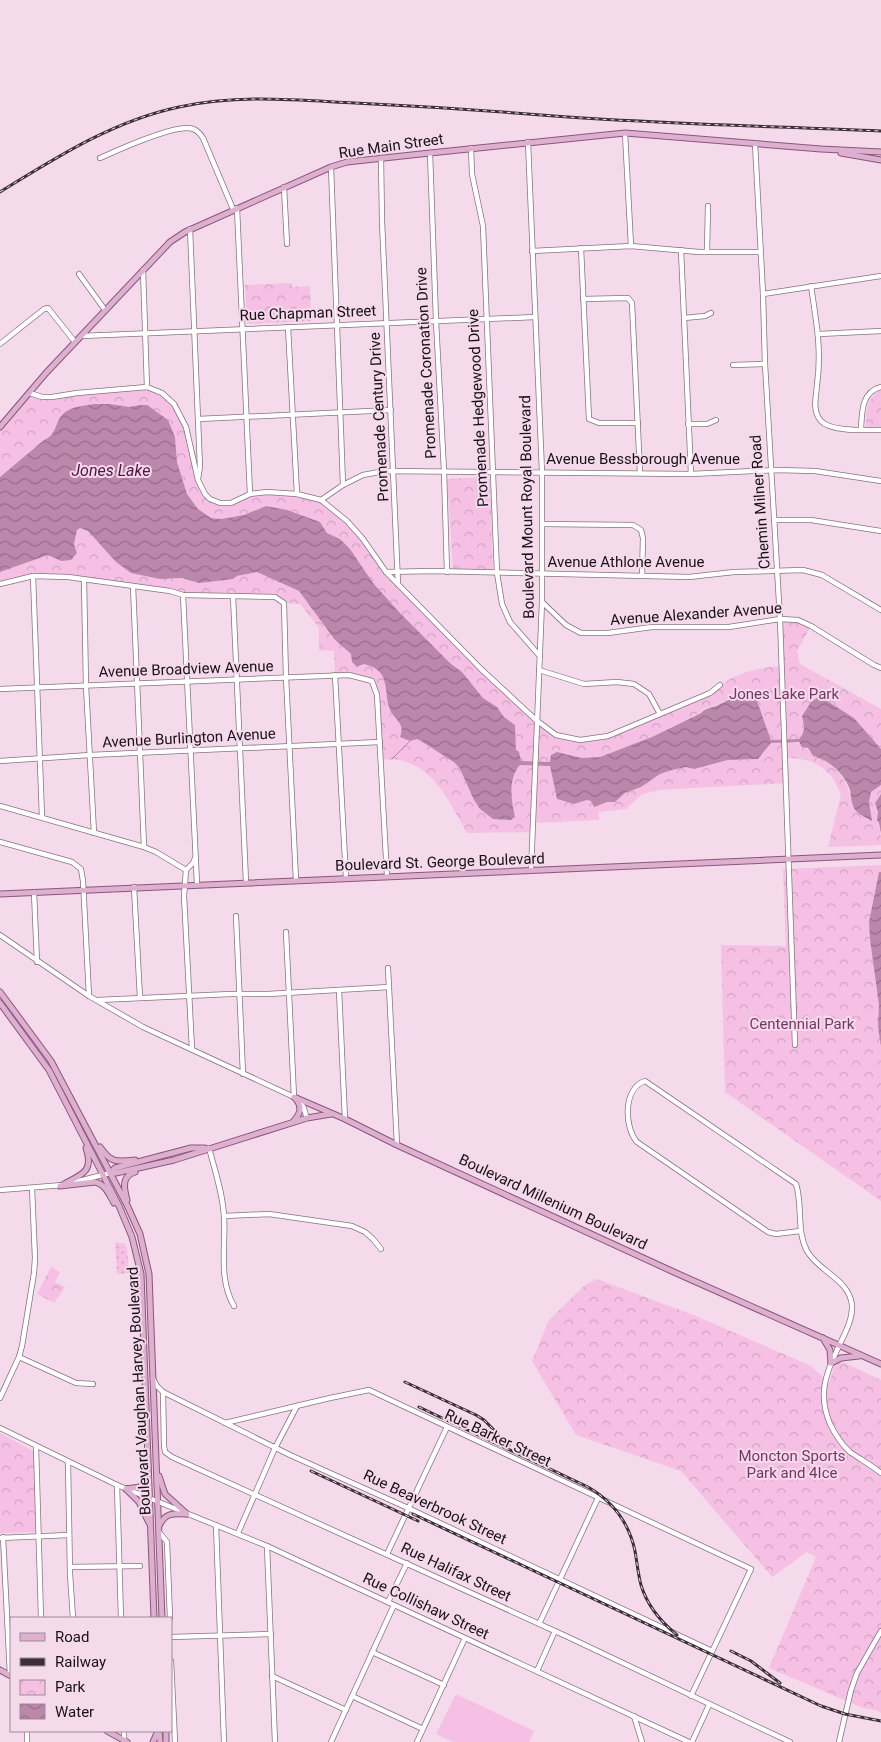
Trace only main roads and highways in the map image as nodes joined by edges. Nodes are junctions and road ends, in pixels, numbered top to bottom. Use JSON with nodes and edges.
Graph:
{"nodes":[{"id":1,"x":821,"y":149,"type":"junction"},
{"id":2,"x":881,"y":152,"type":"edge"},
{"id":3,"x":881,"y":160,"type":"edge"},
{"id":4,"x":0,"y":427,"type":"edge"},
{"id":5,"x":881,"y":856,"type":"edge"},
{"id":6,"x":1,"y":894,"type":"edge"},
{"id":7,"x":0,"y":992,"type":"edge"},
{"id":8,"x":0,"y":1003,"type":"edge"},
{"id":9,"x":332,"y":1113,"type":"junction"},
{"id":10,"x":293,"y":1122,"type":"junction"},
{"id":11,"x":88,"y":1131,"type":"junction"},
{"id":12,"x":82,"y":1134,"type":"junction"},
{"id":13,"x":209,"y":1148,"type":"junction"},
{"id":14,"x":155,"y":1157,"type":"junction"},
{"id":15,"x":156,"y":1164,"type":"junction"},
{"id":16,"x":110,"y":1173,"type":"junction"},
{"id":17,"x":134,"y":1220,"type":"junction"},
{"id":18,"x":127,"y":1224,"type":"junction"},
{"id":19,"x":822,"y":1338,"type":"junction"},
{"id":20,"x":862,"y":1355,"type":"junction"},
{"id":21,"x":881,"y":1364,"type":"edge"},
{"id":22,"x":149,"y":1470,"type":"junction"},
{"id":23,"x":157,"y":1471,"type":"junction"},
{"id":24,"x":151,"y":1528,"type":"junction"},
{"id":25,"x":157,"y":1529,"type":"junction"},
{"id":26,"x":154,"y":1617,"type":"edge"},
{"id":27,"x":162,"y":1617,"type":"edge"},
{"id":28,"x":0,"y":1670,"type":"edge"},
{"id":29,"x":10,"y":1675,"type":"edge"},
{"id":30,"x":109,"y":1732,"type":"edge"},
{"id":31,"x":126,"y":1741,"type":"edge"}],
"edges":[{"from":1,"to":2,"type":"main road","name":"Rue Main Street"},
{"from":1,"to":3,"type":"main road","name":"Rue Main Street"},
{"from":1,"to":4,"type":"main road","name":"Rue Main Street"},
{"from":5,"to":6,"type":"main road","name":"Boulevard St. George Boulevard"},
{"from":7,"to":11,"type":"main road","name":"Boulevard Vaughan Harvey Boulevard"},
{"from":8,"to":12,"type":"main road","name":"Boulevard Vaughan Harvey Boulevard"},
{"from":9,"to":10,"type":"main road"},
{"from":9,"to":10,"type":"main road","name":"Boulevard Millenium Boulevard"},
{"from":9,"to":19,"type":"main road","name":"Boulevard Millenium Boulevard"},
{"from":10,"to":13,"type":"main road"},
{"from":11,"to":14,"type":"main road"},
{"from":11,"to":16,"type":"main road","name":"Boulevard Vaughan Harvey Boulevard"},
{"from":12,"to":18,"type":"main road","name":"Boulevard Vaughan Harvey Boulevard"},
{"from":12,"to":18,"type":"main road"},
{"from":13,"to":14,"type":"main road"},
{"from":13,"to":15,"type":"main road"},
{"from":14,"to":16,"type":"main road"},
{"from":15,"to":16,"type":"main road"},
{"from":15,"to":17,"type":"main road"},
{"from":16,"to":17,"type":"main road","name":"Boulevard Vaughan Harvey Boulevard"},
{"from":17,"to":23,"type":"main road","name":"Boulevard Vaughan Harvey Boulevard"},
{"from":18,"to":22,"type":"main road","name":"Boulevard Vaughan Harvey Boulevard"},
{"from":19,"to":20,"type":"main road","name":"Boulevard Millenium Boulevard"},
{"from":19,"to":20,"type":"main road"},
{"from":20,"to":21,"type":"main road","name":"Boulevard Millenium Boulevard"},
{"from":22,"to":24,"type":"main road","name":"Boulevard Vaughan Harvey Boulevard"},
{"from":22,"to":24,"type":"main road"},
{"from":23,"to":25,"type":"main road","name":"Boulevard Vaughan Harvey Boulevard"},
{"from":23,"to":25,"type":"main road"},
{"from":24,"to":26,"type":"main road","name":"Boulevard Vaughan Harvey Boulevard"},
{"from":25,"to":27,"type":"main road","name":"Boulevard Vaughan Harvey Boulevard"},
{"from":28,"to":29,"type":"main road"},
{"from":30,"to":31,"type":"main road"}]}
